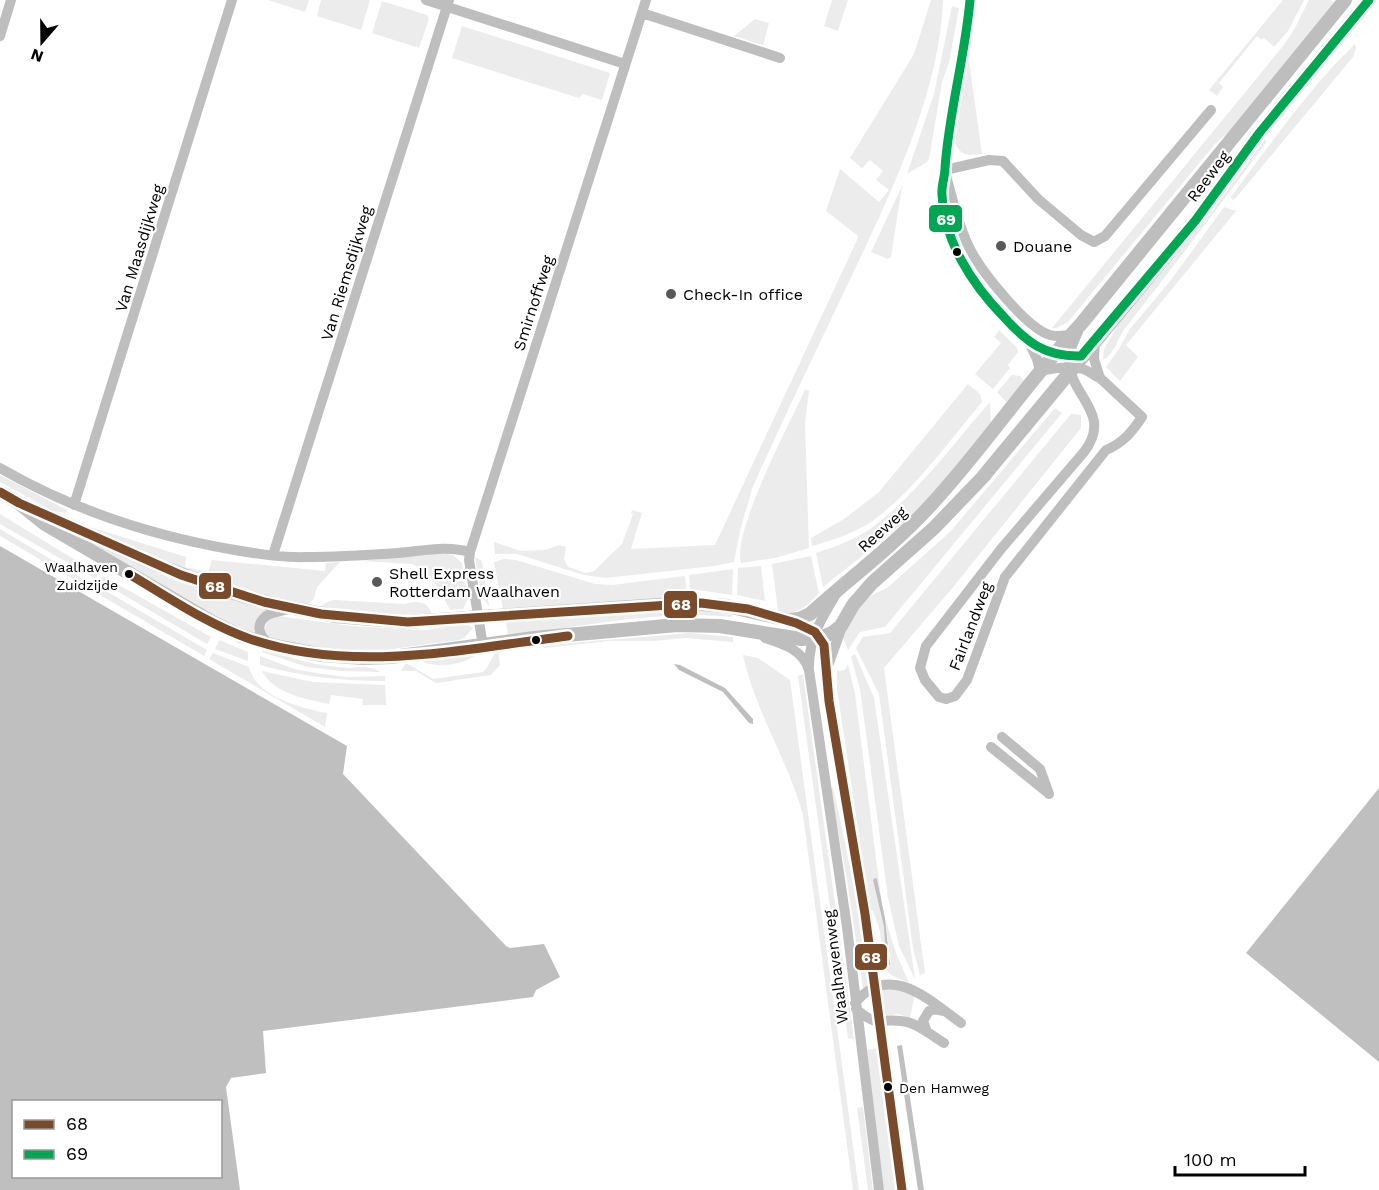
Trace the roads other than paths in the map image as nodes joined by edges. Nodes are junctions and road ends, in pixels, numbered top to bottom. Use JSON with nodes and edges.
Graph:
{"nodes":[{"id":1,"x":11,"y":0,"type":"edge"},
{"id":2,"x":232,"y":0,"type":"edge"},
{"id":3,"x":426,"y":0,"type":"edge"},
{"id":4,"x":646,"y":0,"type":"edge"},
{"id":5,"x":970,"y":0,"type":"edge"},
{"id":6,"x":1345,"y":0,"type":"edge"},
{"id":7,"x":1368,"y":0,"type":"edge"},
{"id":8,"x":448,"y":3,"type":"edge"},
{"id":9,"x":642,"y":13,"type":"junction"},
{"id":10,"x":0,"y":36,"type":"edge"},
{"id":11,"x":780,"y":58,"type":"dead end"},
{"id":12,"x":625,"y":64,"type":"junction"},
{"id":13,"x":1211,"y":110,"type":"dead end"},
{"id":14,"x":945,"y":170,"type":"junction"},
{"id":15,"x":1077,"y":328,"type":"junction"},
{"id":16,"x":1095,"y":339,"type":"junction"},
{"id":17,"x":1028,"y":340,"type":"junction"},
{"id":18,"x":1053,"y":355,"type":"junction"},
{"id":19,"x":1074,"y":361,"type":"junction"},
{"id":20,"x":1040,"y":371,"type":"junction"},
{"id":21,"x":1100,"y":378,"type":"junction"},
{"id":22,"x":1060,"y":381,"type":"junction"},
{"id":23,"x":1077,"y":383,"type":"junction"},
{"id":24,"x":0,"y":468,"type":"edge"},
{"id":25,"x":0,"y":492,"type":"edge"},
{"id":26,"x":19,"y":503,"type":"junction"},
{"id":27,"x":74,"y":505,"type":"junction"},
{"id":28,"x":470,"y":552,"type":"junction"},
{"id":29,"x":273,"y":555,"type":"junction"},
{"id":30,"x":839,"y":589,"type":"junction"},
{"id":31,"x":292,"y":608,"type":"junction"},
{"id":32,"x":478,"y":617,"type":"junction"},
{"id":33,"x":846,"y":617,"type":"junction"},
{"id":34,"x":783,"y":619,"type":"junction"},
{"id":35,"x":720,"y":626,"type":"junction"},
{"id":36,"x":814,"y":637,"type":"junction"},
{"id":37,"x":275,"y":646,"type":"junction"},
{"id":38,"x":483,"y":646,"type":"junction"},
{"id":39,"x":829,"y":658,"type":"junction"},
{"id":40,"x":808,"y":663,"type":"junction"},
{"id":41,"x":1002,"y":737,"type":"dead end"},
{"id":42,"x":992,"y":747,"type":"dead end"},
{"id":43,"x":872,"y":966,"type":"junction"},
{"id":44,"x":891,"y":984,"type":"junction"},
{"id":45,"x":875,"y":986,"type":"junction"},
{"id":46,"x":856,"y":1006,"type":"junction"},
{"id":47,"x":880,"y":1022,"type":"junction"},
{"id":48,"x":927,"y":1032,"type":"junction"},
{"id":49,"x":944,"y":1043,"type":"dead end"},
{"id":50,"x":879,"y":1190,"type":"edge"},
{"id":51,"x":902,"y":1190,"type":"edge"}],
"edges":[{"from":1,"to":10,"type":"street"},
{"from":2,"to":27,"type":"street","name":"Van Maasdijkweg"},
{"from":3,"to":8,"type":"street"},
{"from":4,"to":9,"type":"street","name":"Smirnoffweg"},
{"from":5,"to":14,"type":"street"},
{"from":6,"to":15,"type":"main road","name":"Reeweg"},
{"from":7,"to":16,"type":"main road","name":"Reeweg"},
{"from":8,"to":12,"type":"street"},
{"from":8,"to":29,"type":"street","name":"Van Riemsdijkweg"},
{"from":9,"to":11,"type":"street"},
{"from":9,"to":12,"type":"street","name":"Smirnoffweg"},
{"from":12,"to":28,"type":"street","name":"Smirnoffweg"},
{"from":13,"to":14,"type":"street"},
{"from":14,"to":15,"type":"street"},
{"from":14,"to":17,"type":"street"},
{"from":15,"to":18,"type":"main road","name":"Reeweg"},
{"from":15,"to":19,"type":"street","name":"Reeweg"},
{"from":16,"to":19,"type":"main road","name":"Reeweg"},
{"from":16,"to":21,"type":"street"},
{"from":17,"to":18,"type":"street"},
{"from":17,"to":20,"type":"street"},
{"from":18,"to":19,"type":"street"},
{"from":18,"to":20,"type":"main road","name":"Reeweg"},
{"from":19,"to":20,"type":"street"},
{"from":19,"to":21,"type":"street"},
{"from":19,"to":22,"type":"main road","name":"Reeweg"},
{"from":19,"to":23,"type":"street"},
{"from":20,"to":30,"type":"main road","name":"Reeweg"},
{"from":21,"to":23,"type":"street","name":"Fairlandweg"},
{"from":22,"to":23,"type":"street"},
{"from":22,"to":33,"type":"main road","name":"Reeweg"},
{"from":24,"to":27,"type":"street"},
{"from":25,"to":26,"type":"main road"},
{"from":26,"to":31,"type":"main road"},
{"from":26,"to":37,"type":"main road"},
{"from":27,"to":29,"type":"street"},
{"from":28,"to":29,"type":"street"},
{"from":28,"to":32,"type":"street","name":"Smirnoffweg"},
{"from":30,"to":34,"type":"main road","name":"Reeweg"},
{"from":30,"to":36,"type":"street","name":"Reeweg"},
{"from":31,"to":32,"type":"main road"},
{"from":31,"to":37,"type":"street"},
{"from":32,"to":34,"type":"main road"},
{"from":32,"to":38,"type":"street"},
{"from":33,"to":36,"type":"main road","name":"Reeweg"},
{"from":33,"to":39,"type":"street","name":"Reeweg"},
{"from":34,"to":36,"type":"street"},
{"from":35,"to":36,"type":"main road"},
{"from":35,"to":38,"type":"main road"},
{"from":35,"to":40,"type":"street"},
{"from":36,"to":39,"type":"street"},
{"from":36,"to":40,"type":"street","name":"Reeweg"},
{"from":37,"to":38,"type":"main road"},
{"from":39,"to":43,"type":"street"},
{"from":40,"to":46,"type":"street","name":"Waalhavenweg"},
{"from":41,"to":42,"type":"street"},
{"from":43,"to":44,"type":"street"},
{"from":43,"to":45,"type":"street"},
{"from":44,"to":45,"type":"street"},
{"from":44,"to":48,"type":"street"},
{"from":45,"to":46,"type":"street"},
{"from":45,"to":47,"type":"street"},
{"from":46,"to":47,"type":"street"},
{"from":46,"to":50,"type":"street","name":"Waalhavenweg"},
{"from":47,"to":48,"type":"street"},
{"from":47,"to":51,"type":"street"},
{"from":48,"to":49,"type":"street"}]}
